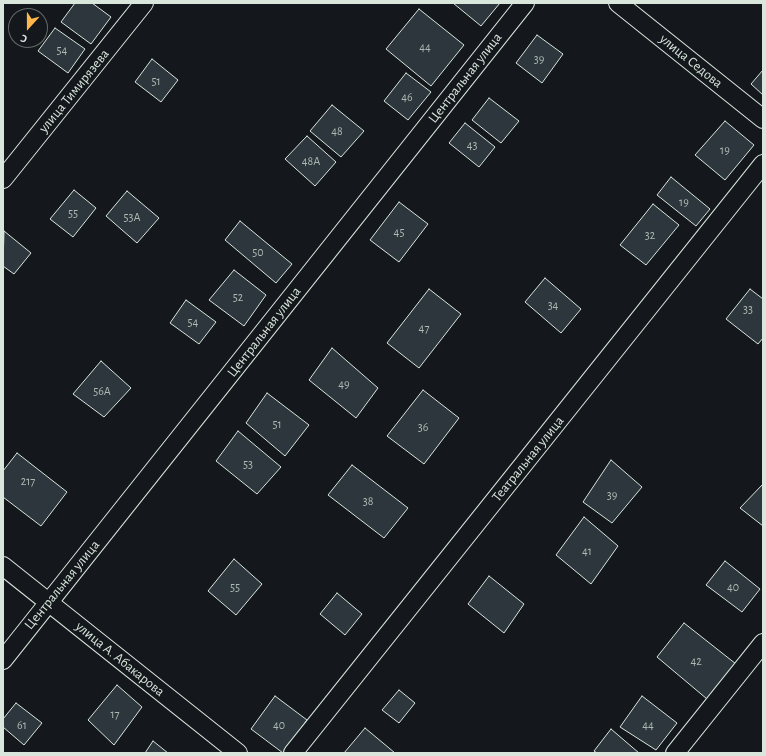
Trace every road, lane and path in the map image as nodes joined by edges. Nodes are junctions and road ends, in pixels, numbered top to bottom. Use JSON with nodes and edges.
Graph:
{"nodes":[{"id":1,"x":144,"y":3,"type":"edge"},
{"id":2,"x":525,"y":3,"type":"edge"},
{"id":3,"x":618,"y":3,"type":"edge"},
{"id":4,"x":763,"y":119,"type":"edge"},
{"id":5,"x":763,"y":164,"type":"edge"},
{"id":6,"x":3,"y":179,"type":"edge"},
{"id":7,"x":3,"y":566,"type":"edge"},
{"id":8,"x":49,"y":602,"type":"junction"},
{"id":9,"x":763,"y":643,"type":"edge"},
{"id":10,"x":3,"y":660,"type":"edge"},
{"id":11,"x":238,"y":753,"type":"edge"},
{"id":12,"x":293,"y":753,"type":"edge"},
{"id":13,"x":675,"y":753,"type":"edge"}],
"edges":[{"from":1,"to":6,"type":"street","name":"улица Тимирязева"},
{"from":2,"to":8,"type":"street","name":"Центральная улица"},
{"from":3,"to":4,"type":"street","name":"улица Седова"},
{"from":5,"to":12,"type":"street","name":"Театральная улица"},
{"from":7,"to":8,"type":"street","name":"улица А. Абакарова"},
{"from":8,"to":10,"type":"street","name":"Центральная улица"},
{"from":8,"to":11,"type":"street","name":"улица А. Абакарова"},
{"from":9,"to":13,"type":"street"}]}
